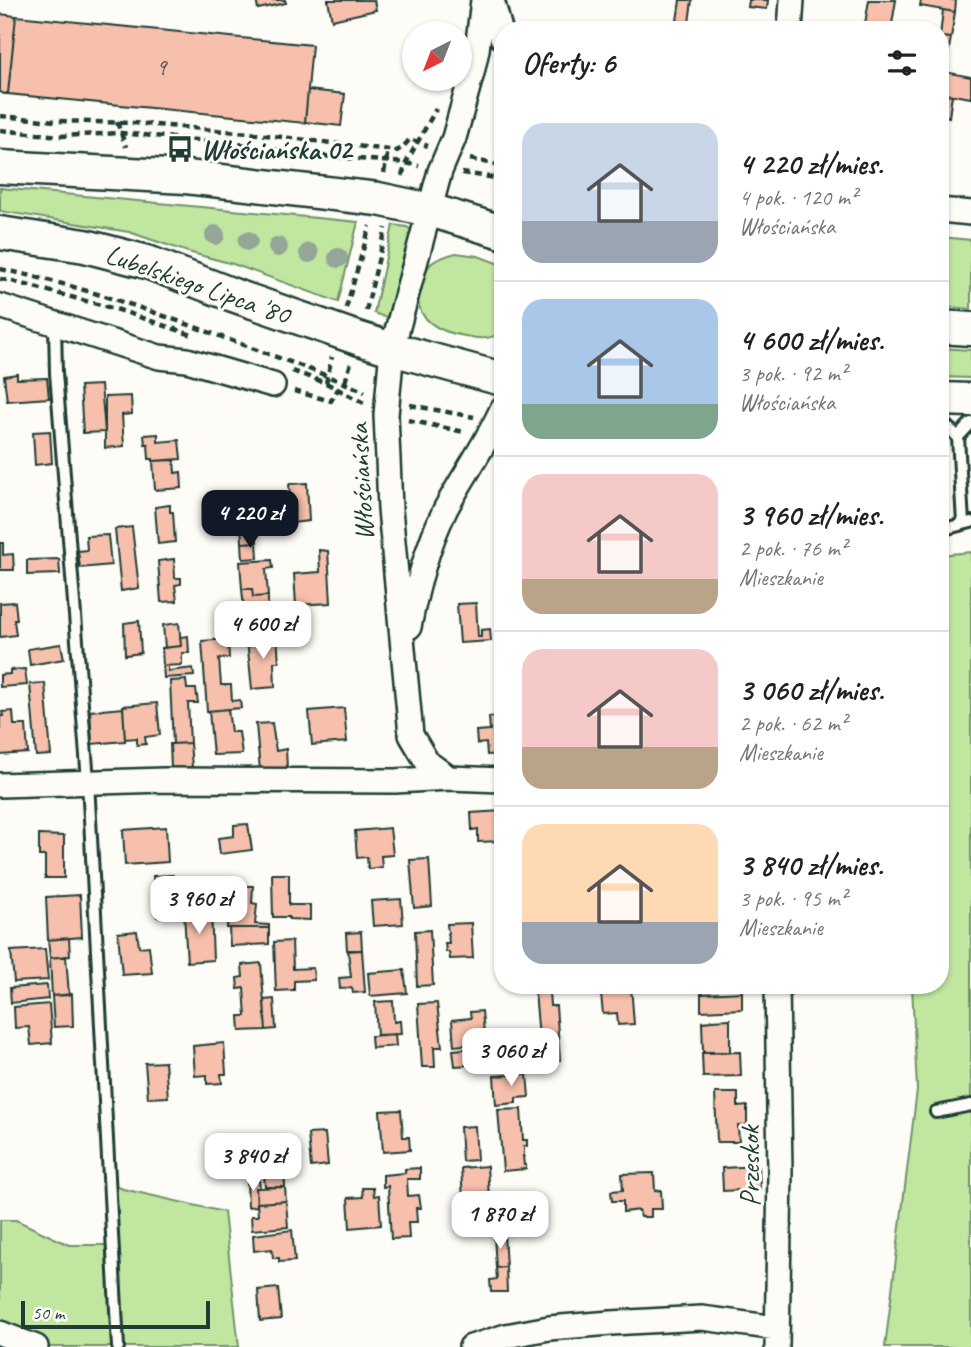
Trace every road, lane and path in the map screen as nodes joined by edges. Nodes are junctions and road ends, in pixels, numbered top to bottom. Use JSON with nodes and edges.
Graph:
{"nodes":[{"id":1,"x":483,"y":0,"type":"edge"},
{"id":2,"x":492,"y":0,"type":"edge"},
{"id":3,"x":792,"y":0,"type":"edge"},
{"id":4,"x":498,"y":21,"type":"edge"},
{"id":5,"x":791,"y":21,"type":"edge"},
{"id":6,"x":0,"y":116,"type":"edge"},
{"id":7,"x":0,"y":130,"type":"edge"},
{"id":8,"x":388,"y":150,"type":"junction"},
{"id":9,"x":386,"y":161,"type":"junction"},
{"id":10,"x":444,"y":163,"type":"junction"},
{"id":11,"x":494,"y":166,"type":"edge"},
{"id":12,"x":0,"y":167,"type":"edge"},
{"id":13,"x":494,"y":178,"type":"edge"},
{"id":14,"x":378,"y":199,"type":"junction"},
{"id":15,"x":430,"y":210,"type":"junction"},
{"id":16,"x":949,"y":211,"type":"edge"},
{"id":17,"x":971,"y":213,"type":"edge"},
{"id":18,"x":494,"y":230,"type":"edge"},
{"id":19,"x":0,"y":233,"type":"edge"},
{"id":20,"x":0,"y":269,"type":"edge"},
{"id":21,"x":0,"y":306,"type":"edge"},
{"id":22,"x":55,"y":324,"type":"junction"},
{"id":23,"x":949,"y":328,"type":"edge"},
{"id":24,"x":971,"y":329,"type":"edge"},
{"id":25,"x":339,"y":331,"type":"junction"},
{"id":26,"x":392,"y":349,"type":"junction"},
{"id":27,"x":327,"y":375,"type":"junction"},
{"id":28,"x":494,"y":377,"type":"edge"},
{"id":29,"x":326,"y":383,"type":"dead end"},
{"id":30,"x":273,"y":385,"type":"joint"},
{"id":31,"x":338,"y":389,"type":"dead end"},
{"id":32,"x":949,"y":399,"type":"edge"},
{"id":33,"x":971,"y":400,"type":"edge"},
{"id":34,"x":387,"y":401,"type":"junction"},
{"id":35,"x":494,"y":414,"type":"edge"},
{"id":36,"x":971,"y":423,"type":"edge"},
{"id":37,"x":494,"y":424,"type":"edge"},
{"id":38,"x":949,"y":429,"type":"edge"},
{"id":39,"x":958,"y":438,"type":"junction"},
{"id":40,"x":967,"y":522,"type":"edge"},
{"id":41,"x":949,"y":527,"type":"edge"},
{"id":42,"x":404,"y":654,"type":"junction"},
{"id":43,"x":449,"y":778,"type":"junction"},
{"id":44,"x":494,"y":780,"type":"edge"},
{"id":45,"x":89,"y":781,"type":"junction"},
{"id":46,"x":0,"y":785,"type":"edge"},
{"id":47,"x":777,"y":994,"type":"edge"},
{"id":48,"x":971,"y":1105,"type":"edge"},
{"id":49,"x":936,"y":1112,"type":"dead end"},
{"id":50,"x":0,"y":1333,"type":"edge"},
{"id":51,"x":777,"y":1338,"type":"edge"},
{"id":52,"x":36,"y":1347,"type":"edge"},
{"id":53,"x":118,"y":1347,"type":"edge"},
{"id":54,"x":471,"y":1347,"type":"edge"}],
"edges":[{"from":1,"to":10,"type":"street"},
{"from":2,"to":4,"type":"street"},
{"from":3,"to":5,"type":"street"},
{"from":6,"to":8,"type":"path"},
{"from":7,"to":9,"type":"path"},
{"from":8,"to":9,"type":"path"},
{"from":8,"to":10,"type":"path"},
{"from":9,"to":10,"type":"path"},
{"from":9,"to":14,"type":"path"},
{"from":10,"to":11,"type":"path"},
{"from":10,"to":13,"type":"path"},
{"from":10,"to":15,"type":"street"},
{"from":12,"to":14,"type":"main road"},
{"from":14,"to":15,"type":"main road"},
{"from":14,"to":25,"type":"path"},
{"from":15,"to":18,"type":"main road"},
{"from":15,"to":26,"type":"street","name":"Włościańska"},
{"from":16,"to":17,"type":"street"},
{"from":19,"to":25,"type":"main road","name":"Lubelskiego Lipca '80"},
{"from":20,"to":27,"type":"path"},
{"from":21,"to":22,"type":"street"},
{"from":22,"to":30,"type":"street"},
{"from":22,"to":45,"type":"lane"},
{"from":23,"to":24,"type":"main road"},
{"from":25,"to":26,"type":"main road","name":"Lubelskiego Lipca '80"},
{"from":25,"to":27,"type":"path"},
{"from":26,"to":28,"type":"main road","name":"Lubelskiego Lipca '80"},
{"from":26,"to":34,"type":"street","name":"Włościańska"},
{"from":27,"to":29,"type":"path"},
{"from":27,"to":34,"type":"path"},
{"from":30,"to":31,"type":"path"},
{"from":32,"to":33,"type":"main road"},
{"from":34,"to":35,"type":"path"},
{"from":34,"to":42,"type":"street","name":"Włościańska"},
{"from":36,"to":39,"type":"lane"},
{"from":37,"to":42,"type":"street","name":"Włościańska"},
{"from":38,"to":39,"type":"lane"},
{"from":39,"to":40,"type":"lane"},
{"from":40,"to":41,"type":"lane"},
{"from":42,"to":43,"type":"street","name":"Włościańska"},
{"from":43,"to":44,"type":"street"},
{"from":43,"to":45,"type":"street"},
{"from":45,"to":46,"type":"street"},
{"from":45,"to":53,"type":"lane"},
{"from":47,"to":51,"type":"street","name":"Przeskok"},
{"from":48,"to":49,"type":"lane"},
{"from":50,"to":52,"type":"street"},
{"from":51,"to":54,"type":"street"}]}
